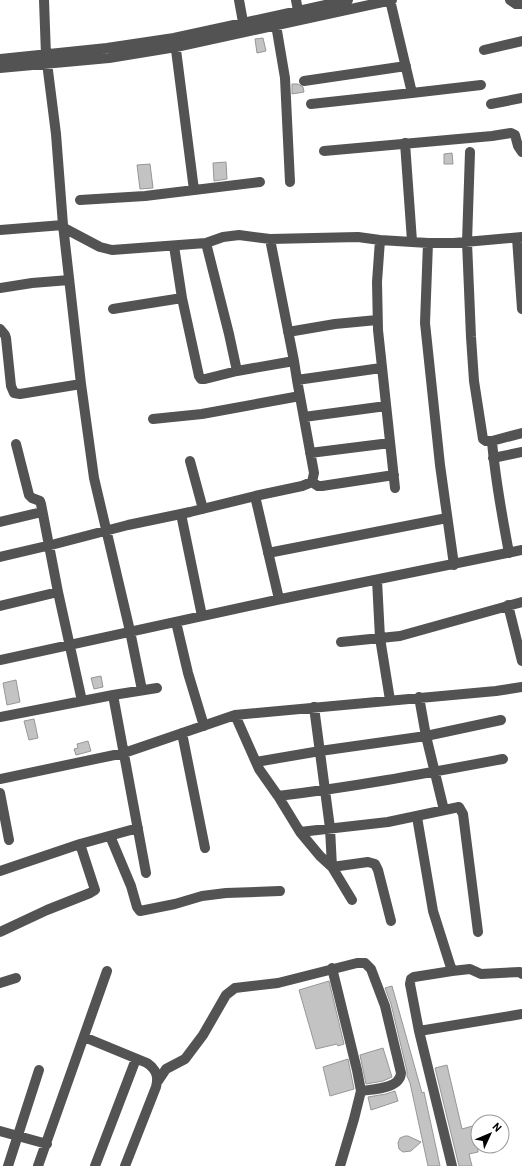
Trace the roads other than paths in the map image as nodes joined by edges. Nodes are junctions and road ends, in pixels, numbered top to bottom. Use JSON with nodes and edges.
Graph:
{"nodes":[{"id":1,"x":44,"y":0,"type":"edge"},
{"id":2,"x":239,"y":0,"type":"edge"},
{"id":3,"x":296,"y":0,"type":"edge"},
{"id":4,"x":348,"y":0,"type":"edge"},
{"id":5,"x":391,"y":0,"type":"edge"},
{"id":6,"x":510,"y":0,"type":"edge"},
{"id":7,"x":522,"y":4,"type":"edge"},
{"id":8,"x":274,"y":15,"type":"junction"},
{"id":9,"x":299,"y":15,"type":"junction"},
{"id":10,"x":243,"y":22,"type":"junction"},
{"id":11,"x":277,"y":26,"type":"junction"},
{"id":12,"x":522,"y":41,"type":"edge"},
{"id":13,"x":175,"y":42,"type":"junction"},
{"id":14,"x":484,"y":50,"type":"dead end"},
{"id":15,"x":0,"y":58,"type":"edge"},
{"id":16,"x":47,"y":60,"type":"junction"},
{"id":17,"x":406,"y":66,"type":"junction"},
{"id":18,"x":0,"y":68,"type":"edge"},
{"id":19,"x":304,"y":81,"type":"dead end"},
{"id":20,"x":481,"y":86,"type":"dead end"},
{"id":21,"x":412,"y":93,"type":"junction"},
{"id":22,"x":522,"y":98,"type":"edge"},
{"id":23,"x":310,"y":104,"type":"dead end"},
{"id":24,"x":491,"y":104,"type":"dead end"},
{"id":25,"x":406,"y":143,"type":"junction"},
{"id":26,"x":324,"y":151,"type":"dead end"},
{"id":27,"x":470,"y":152,"type":"dead end"},
{"id":28,"x":522,"y":152,"type":"edge"},
{"id":29,"x":260,"y":182,"type":"dead end"},
{"id":30,"x":290,"y":182,"type":"dead end"},
{"id":31,"x":194,"y":190,"type":"junction"},
{"id":32,"x":80,"y":200,"type":"dead end"},
{"id":33,"x":63,"y":226,"type":"junction"},
{"id":34,"x":0,"y":230,"type":"edge"},
{"id":35,"x":519,"y":238,"type":"edge"},
{"id":36,"x":270,"y":239,"type":"junction"},
{"id":37,"x":380,"y":240,"type":"junction"},
{"id":38,"x":412,"y":241,"type":"junction"},
{"id":39,"x":428,"y":242,"type":"junction"},
{"id":40,"x":467,"y":242,"type":"junction"},
{"id":41,"x":206,"y":243,"type":"junction"},
{"id":42,"x":174,"y":246,"type":"junction"},
{"id":43,"x":70,"y":280,"type":"junction"},
{"id":44,"x":0,"y":288,"type":"edge"},
{"id":45,"x":182,"y":298,"type":"junction"},
{"id":46,"x":113,"y":309,"type":"dead end"},
{"id":47,"x":522,"y":309,"type":"edge"},
{"id":48,"x":378,"y":320,"type":"junction"},
{"id":49,"x":0,"y":329,"type":"edge"},
{"id":50,"x":288,"y":332,"type":"junction"},
{"id":51,"x":294,"y":361,"type":"junction"},
{"id":52,"x":381,"y":368,"type":"junction"},
{"id":53,"x":237,"y":371,"type":"junction"},
{"id":54,"x":297,"y":380,"type":"junction"},
{"id":55,"x":81,"y":384,"type":"junction"},
{"id":56,"x":300,"y":396,"type":"junction"},
{"id":57,"x":386,"y":406,"type":"junction"},
{"id":58,"x":304,"y":417,"type":"junction"},
{"id":59,"x":153,"y":419,"type":"dead end"},
{"id":60,"x":522,"y":433,"type":"edge"},
{"id":61,"x":492,"y":441,"type":"junction"},
{"id":62,"x":390,"y":443,"type":"junction"},
{"id":63,"x":16,"y":444,"type":"dead end"},
{"id":64,"x":522,"y":452,"type":"edge"},
{"id":65,"x":310,"y":453,"type":"junction"},
{"id":66,"x":493,"y":458,"type":"junction"},
{"id":67,"x":190,"y":461,"type":"dead end"},
{"id":68,"x":394,"y":475,"type":"junction"},
{"id":69,"x":312,"y":482,"type":"junction"},
{"id":70,"x":395,"y":488,"type":"dead end"},
{"id":71,"x":256,"y":496,"type":"junction"},
{"id":72,"x":203,"y":509,"type":"junction"},
{"id":73,"x":42,"y":512,"type":"junction"},
{"id":74,"x":181,"y":514,"type":"junction"},
{"id":75,"x":448,"y":518,"type":"junction"},
{"id":76,"x":0,"y":522,"type":"edge"},
{"id":77,"x":107,"y":530,"type":"junction"},
{"id":78,"x":48,"y":546,"type":"junction"},
{"id":79,"x":522,"y":550,"type":"edge"},
{"id":80,"x":268,"y":553,"type":"junction"},
{"id":81,"x":509,"y":553,"type":"junction"},
{"id":82,"x":0,"y":558,"type":"edge"},
{"id":83,"x":454,"y":565,"type":"junction"},
{"id":84,"x":377,"y":580,"type":"junction"},
{"id":85,"x":58,"y":592,"type":"junction"},
{"id":86,"x":279,"y":599,"type":"junction"},
{"id":87,"x":522,"y":602,"type":"edge"},
{"id":88,"x":0,"y":606,"type":"edge"},
{"id":89,"x":508,"y":606,"type":"junction"},
{"id":90,"x":202,"y":616,"type":"junction"},
{"id":91,"x":176,"y":622,"type":"junction"},
{"id":92,"x":130,"y":631,"type":"junction"},
{"id":93,"x":380,"y":638,"type":"junction"},
{"id":94,"x":520,"y":641,"type":"edge"},
{"id":95,"x":341,"y":642,"type":"dead end"},
{"id":96,"x":70,"y":645,"type":"junction"},
{"id":97,"x":0,"y":660,"type":"edge"},
{"id":98,"x":522,"y":661,"type":"edge"},
{"id":99,"x":522,"y":687,"type":"edge"},
{"id":100,"x":157,"y":688,"type":"dead end"},
{"id":101,"x":142,"y":690,"type":"junction"},
{"id":102,"x":113,"y":695,"type":"junction"},
{"id":103,"x":419,"y":697,"type":"junction"},
{"id":104,"x":390,"y":700,"type":"junction"},
{"id":105,"x":82,"y":701,"type":"junction"},
{"id":106,"x":314,"y":707,"type":"junction"},
{"id":107,"x":235,"y":715,"type":"junction"},
{"id":108,"x":0,"y":717,"type":"edge"},
{"id":109,"x":500,"y":720,"type":"dead end"},
{"id":110,"x":204,"y":726,"type":"junction"},
{"id":111,"x":182,"y":733,"type":"junction"},
{"id":112,"x":426,"y":736,"type":"junction"},
{"id":113,"x":320,"y":751,"type":"junction"},
{"id":114,"x":124,"y":753,"type":"junction"},
{"id":115,"x":503,"y":759,"type":"dead end"},
{"id":116,"x":256,"y":762,"type":"junction"},
{"id":117,"x":435,"y":772,"type":"junction"},
{"id":118,"x":0,"y":779,"type":"edge"},
{"id":119,"x":324,"y":790,"type":"junction"},
{"id":120,"x":0,"y":793,"type":"edge"},
{"id":121,"x":278,"y":796,"type":"junction"},
{"id":122,"x":444,"y":810,"type":"junction"},
{"id":123,"x":417,"y":817,"type":"junction"},
{"id":124,"x":138,"y":828,"type":"junction"},
{"id":125,"x":330,"y":828,"type":"junction"},
{"id":126,"x":300,"y":832,"type":"junction"},
{"id":127,"x":110,"y":836,"type":"junction"},
{"id":128,"x":9,"y":840,"type":"dead end"},
{"id":129,"x":80,"y":844,"type":"junction"},
{"id":130,"x":205,"y":848,"type":"dead end"},
{"id":131,"x":332,"y":867,"type":"junction"},
{"id":132,"x":0,"y":872,"type":"edge"},
{"id":133,"x":146,"y":873,"type":"dead end"},
{"id":134,"x":280,"y":891,"type":"dead end"},
{"id":135,"x":352,"y":900,"type":"dead end"},
{"id":136,"x":391,"y":921,"type":"dead end"},
{"id":137,"x":0,"y":932,"type":"edge"},
{"id":138,"x":478,"y":932,"type":"dead end"},
{"id":139,"x":332,"y":968,"type":"junction"},
{"id":140,"x":107,"y":971,"type":"dead end"},
{"id":141,"x":452,"y":972,"type":"junction"},
{"id":142,"x":522,"y":974,"type":"edge"},
{"id":143,"x":16,"y":978,"type":"dead end"},
{"id":144,"x":0,"y":983,"type":"edge"},
{"id":145,"x":522,"y":1014,"type":"edge"},
{"id":146,"x":419,"y":1031,"type":"junction"},
{"id":147,"x":84,"y":1037,"type":"junction"},
{"id":148,"x":136,"y":1059,"type":"junction"},
{"id":149,"x":39,"y":1070,"type":"dead end"},
{"id":150,"x":158,"y":1081,"type":"junction"},
{"id":151,"x":361,"y":1091,"type":"junction"},
{"id":152,"x":0,"y":1131,"type":"edge"},
{"id":153,"x":18,"y":1137,"type":"junction"},
{"id":154,"x":47,"y":1144,"type":"junction"},
{"id":155,"x":8,"y":1166,"type":"edge"},
{"id":156,"x":38,"y":1166,"type":"edge"},
{"id":157,"x":95,"y":1166,"type":"edge"},
{"id":158,"x":125,"y":1166,"type":"edge"},
{"id":159,"x":340,"y":1166,"type":"edge"},
{"id":160,"x":452,"y":1166,"type":"edge"}],
"edges":[{"from":1,"to":16,"type":"street"},
{"from":2,"to":10,"type":"street"},
{"from":3,"to":9,"type":"street"},
{"from":4,"to":9,"type":"street"},
{"from":5,"to":9,"type":"street"},
{"from":5,"to":17,"type":"street"},
{"from":6,"to":7,"type":"street"},
{"from":8,"to":9,"type":"street"},
{"from":8,"to":10,"type":"street"},
{"from":8,"to":11,"type":"street"},
{"from":9,"to":11,"type":"street"},
{"from":10,"to":13,"type":"street"},
{"from":11,"to":13,"type":"street"},
{"from":11,"to":30,"type":"street"},
{"from":12,"to":14,"type":"street"},
{"from":13,"to":16,"type":"street"},
{"from":13,"to":31,"type":"street"},
{"from":15,"to":16,"type":"street"},
{"from":16,"to":18,"type":"street"},
{"from":16,"to":33,"type":"street"},
{"from":17,"to":19,"type":"street"},
{"from":17,"to":21,"type":"street"},
{"from":20,"to":21,"type":"street"},
{"from":21,"to":23,"type":"street"},
{"from":22,"to":24,"type":"street"},
{"from":25,"to":26,"type":"street"},
{"from":25,"to":28,"type":"street"},
{"from":25,"to":38,"type":"street"},
{"from":27,"to":40,"type":"street"},
{"from":29,"to":31,"type":"street"},
{"from":31,"to":32,"type":"street"},
{"from":33,"to":34,"type":"street"},
{"from":33,"to":42,"type":"street"},
{"from":33,"to":43,"type":"street"},
{"from":35,"to":40,"type":"street"},
{"from":35,"to":47,"type":"street"},
{"from":36,"to":37,"type":"street"},
{"from":36,"to":41,"type":"street"},
{"from":36,"to":50,"type":"street"},
{"from":37,"to":38,"type":"street"},
{"from":37,"to":48,"type":"street"},
{"from":38,"to":39,"type":"street"},
{"from":39,"to":40,"type":"street"},
{"from":39,"to":75,"type":"street"},
{"from":40,"to":61,"type":"street"},
{"from":41,"to":42,"type":"street"},
{"from":41,"to":53,"type":"street"},
{"from":42,"to":45,"type":"street"},
{"from":43,"to":44,"type":"street"},
{"from":43,"to":55,"type":"street"},
{"from":45,"to":46,"type":"street"},
{"from":45,"to":53,"type":"street"},
{"from":48,"to":50,"type":"street"},
{"from":48,"to":52,"type":"street"},
{"from":49,"to":55,"type":"street"},
{"from":50,"to":51,"type":"street"},
{"from":51,"to":53,"type":"street"},
{"from":51,"to":54,"type":"street"},
{"from":52,"to":54,"type":"street"},
{"from":52,"to":57,"type":"street"},
{"from":54,"to":56,"type":"street"},
{"from":55,"to":77,"type":"street"},
{"from":56,"to":58,"type":"street"},
{"from":56,"to":59,"type":"street"},
{"from":57,"to":58,"type":"street"},
{"from":57,"to":62,"type":"street"},
{"from":58,"to":65,"type":"street"},
{"from":60,"to":61,"type":"street"},
{"from":61,"to":66,"type":"street"},
{"from":62,"to":65,"type":"street"},
{"from":62,"to":68,"type":"street"},
{"from":63,"to":73,"type":"street"},
{"from":64,"to":66,"type":"street"},
{"from":65,"to":69,"type":"street"},
{"from":66,"to":81,"type":"street"},
{"from":67,"to":72,"type":"street"},
{"from":68,"to":69,"type":"street"},
{"from":68,"to":70,"type":"street"},
{"from":69,"to":71,"type":"street"},
{"from":71,"to":72,"type":"street"},
{"from":71,"to":80,"type":"street"},
{"from":72,"to":74,"type":"street"},
{"from":73,"to":76,"type":"street"},
{"from":73,"to":78,"type":"street"},
{"from":74,"to":77,"type":"street"},
{"from":74,"to":90,"type":"street"},
{"from":75,"to":80,"type":"street"},
{"from":75,"to":83,"type":"street"},
{"from":77,"to":78,"type":"street"},
{"from":77,"to":92,"type":"street"},
{"from":78,"to":82,"type":"street"},
{"from":78,"to":85,"type":"street"},
{"from":79,"to":81,"type":"street"},
{"from":80,"to":86,"type":"street"},
{"from":81,"to":83,"type":"street"},
{"from":83,"to":84,"type":"street"},
{"from":84,"to":86,"type":"street"},
{"from":84,"to":93,"type":"street"},
{"from":85,"to":88,"type":"street"},
{"from":85,"to":96,"type":"street"},
{"from":86,"to":90,"type":"street"},
{"from":87,"to":89,"type":"street"},
{"from":89,"to":93,"type":"street"},
{"from":89,"to":94,"type":"street"},
{"from":90,"to":91,"type":"street"},
{"from":91,"to":92,"type":"street"},
{"from":91,"to":110,"type":"street"},
{"from":92,"to":96,"type":"street"},
{"from":92,"to":101,"type":"street"},
{"from":93,"to":95,"type":"street"},
{"from":93,"to":104,"type":"street"},
{"from":94,"to":98,"type":"street"},
{"from":96,"to":97,"type":"street"},
{"from":96,"to":105,"type":"street"},
{"from":99,"to":103,"type":"street"},
{"from":100,"to":101,"type":"street"},
{"from":101,"to":102,"type":"street"},
{"from":102,"to":105,"type":"street"},
{"from":102,"to":114,"type":"street"},
{"from":103,"to":104,"type":"street"},
{"from":103,"to":112,"type":"street"},
{"from":104,"to":106,"type":"street"},
{"from":105,"to":108,"type":"street"},
{"from":106,"to":107,"type":"street"},
{"from":106,"to":113,"type":"street"},
{"from":107,"to":110,"type":"street"},
{"from":107,"to":116,"type":"street"},
{"from":109,"to":112,"type":"street"},
{"from":110,"to":111,"type":"street"},
{"from":111,"to":114,"type":"street"},
{"from":111,"to":130,"type":"street"},
{"from":112,"to":113,"type":"street"},
{"from":112,"to":117,"type":"street"},
{"from":113,"to":116,"type":"street"},
{"from":113,"to":119,"type":"street"},
{"from":114,"to":118,"type":"street"},
{"from":114,"to":124,"type":"street"},
{"from":115,"to":117,"type":"street"},
{"from":116,"to":121,"type":"street"},
{"from":117,"to":119,"type":"street"},
{"from":117,"to":122,"type":"street"},
{"from":119,"to":121,"type":"street"},
{"from":119,"to":125,"type":"street"},
{"from":120,"to":128,"type":"street"},
{"from":121,"to":126,"type":"street"},
{"from":122,"to":123,"type":"street"},
{"from":122,"to":138,"type":"street"},
{"from":123,"to":125,"type":"street"},
{"from":123,"to":141,"type":"street"},
{"from":124,"to":127,"type":"street"},
{"from":124,"to":133,"type":"street"},
{"from":125,"to":126,"type":"street"},
{"from":125,"to":131,"type":"street"},
{"from":126,"to":131,"type":"street"},
{"from":127,"to":129,"type":"street"},
{"from":127,"to":134,"type":"street"},
{"from":129,"to":132,"type":"street"},
{"from":129,"to":137,"type":"street"},
{"from":131,"to":135,"type":"street"},
{"from":131,"to":136,"type":"street"},
{"from":139,"to":150,"type":"street"},
{"from":139,"to":151,"type":"street"},
{"from":139,"to":151,"type":"street"},
{"from":140,"to":147,"type":"street"},
{"from":141,"to":142,"type":"street"},
{"from":141,"to":146,"type":"street"},
{"from":143,"to":144,"type":"street"},
{"from":145,"to":146,"type":"street"},
{"from":146,"to":160,"type":"street"},
{"from":147,"to":148,"type":"street"},
{"from":147,"to":154,"type":"street"},
{"from":148,"to":150,"type":"street"},
{"from":148,"to":157,"type":"street"},
{"from":149,"to":153,"type":"street"},
{"from":150,"to":158,"type":"street"},
{"from":151,"to":159,"type":"street"},
{"from":152,"to":153,"type":"street"},
{"from":153,"to":154,"type":"street"},
{"from":153,"to":155,"type":"street"},
{"from":154,"to":156,"type":"street"}]}
